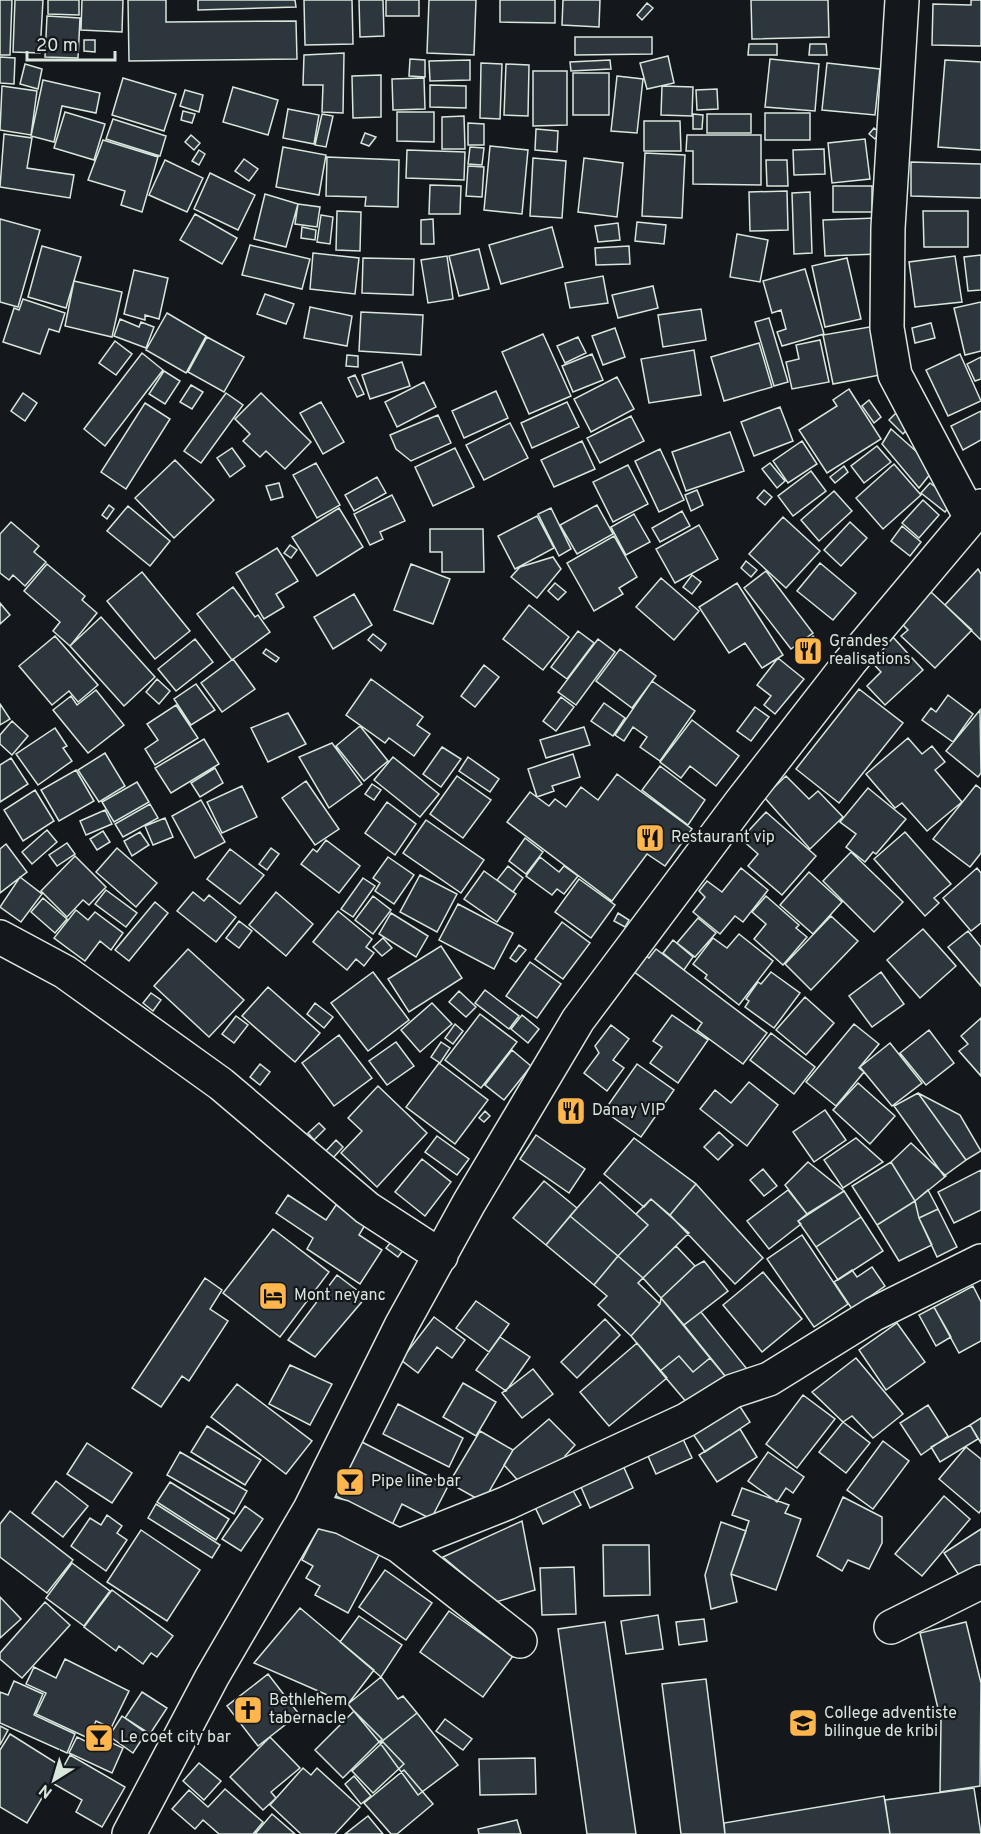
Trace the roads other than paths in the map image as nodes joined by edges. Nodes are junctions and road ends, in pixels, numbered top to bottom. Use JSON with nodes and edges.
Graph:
{"nodes":[{"id":1,"x":902,"y":0,"type":"edge"},
{"id":2,"x":975,"y":511,"type":"edge"},
{"id":3,"x":0,"y":937,"type":"edge"},
{"id":4,"x":441,"y":1256,"type":"junction"},
{"id":5,"x":981,"y":1261,"type":"edge"},
{"id":6,"x":310,"y":1509,"type":"junction"},
{"id":7,"x":399,"y":1546,"type":"junction"},
{"id":8,"x":981,"y":1582,"type":"edge"},
{"id":9,"x":891,"y":1627,"type":"dead end"},
{"id":10,"x":520,"y":1641,"type":"dead end"},
{"id":11,"x":129,"y":1834,"type":"edge"}],
"edges":[{"from":1,"to":2,"type":"street"},
{"from":2,"to":4,"type":"street"},
{"from":3,"to":4,"type":"street"},
{"from":4,"to":6,"type":"street"},
{"from":5,"to":7,"type":"street"},
{"from":6,"to":7,"type":"street"},
{"from":6,"to":11,"type":"street"},
{"from":7,"to":10,"type":"street"},
{"from":8,"to":9,"type":"street"}]}
